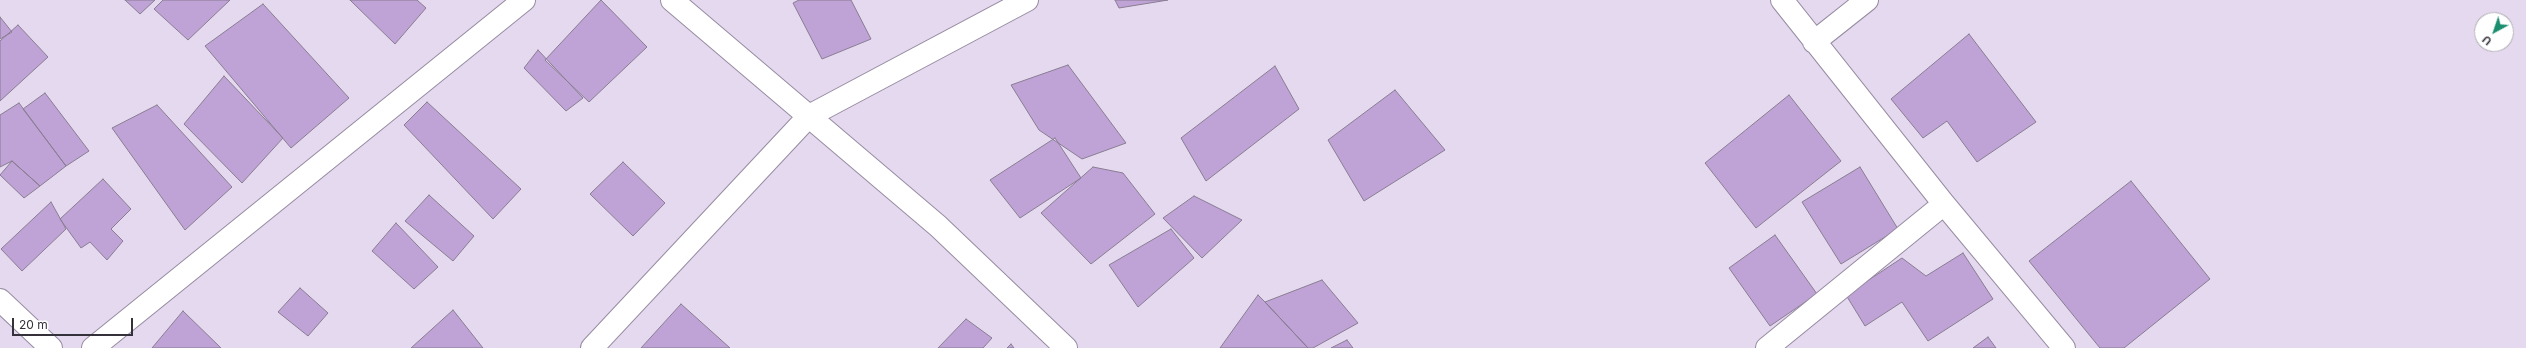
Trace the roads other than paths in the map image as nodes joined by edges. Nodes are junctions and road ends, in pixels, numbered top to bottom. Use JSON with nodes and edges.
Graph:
{"nodes":[{"id":1,"x":524,"y":0,"type":"edge"},
{"id":2,"x":672,"y":0,"type":"edge"},
{"id":3,"x":1027,"y":0,"type":"edge"},
{"id":4,"x":1782,"y":0,"type":"edge"},
{"id":5,"x":1867,"y":0,"type":"edge"},
{"id":6,"x":1814,"y":42,"type":"junction"},
{"id":7,"x":809,"y":116,"type":"junction"},
{"id":8,"x":1944,"y":204,"type":"junction"},
{"id":9,"x":0,"y":300,"type":"edge"},
{"id":10,"x":51,"y":348,"type":"edge"},
{"id":11,"x":93,"y":348,"type":"edge"},
{"id":12,"x":592,"y":348,"type":"edge"},
{"id":13,"x":1066,"y":348,"type":"edge"},
{"id":14,"x":1767,"y":348,"type":"edge"},
{"id":15,"x":2064,"y":348,"type":"edge"}],
"edges":[{"from":1,"to":11,"type":"street"},
{"from":2,"to":7,"type":"street"},
{"from":3,"to":7,"type":"street"},
{"from":4,"to":6,"type":"street"},
{"from":5,"to":6,"type":"street"},
{"from":6,"to":8,"type":"street"},
{"from":7,"to":12,"type":"street"},
{"from":7,"to":13,"type":"street"},
{"from":8,"to":14,"type":"street"},
{"from":8,"to":15,"type":"street"},
{"from":9,"to":10,"type":"street"}]}
